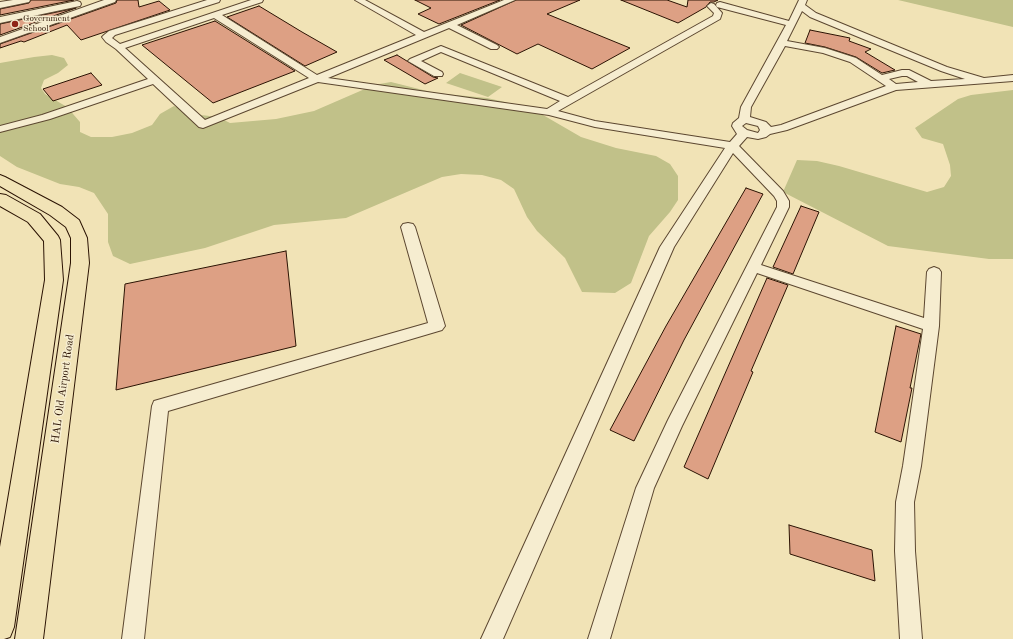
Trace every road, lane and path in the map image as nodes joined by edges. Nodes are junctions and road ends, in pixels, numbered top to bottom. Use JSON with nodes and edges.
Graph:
{"nodes":[{"id":1,"x":26,"y":0,"type":"edge"},
{"id":2,"x":112,"y":0,"type":"edge"},
{"id":3,"x":216,"y":0,"type":"edge"},
{"id":4,"x":359,"y":0,"type":"edge"},
{"id":5,"x":511,"y":0,"type":"edge"},
{"id":6,"x":255,"y":1,"type":"edge"},
{"id":7,"x":710,"y":2,"type":"edge"},
{"id":8,"x":801,"y":3,"type":"edge"},
{"id":9,"x":0,"y":5,"type":"edge"},
{"id":10,"x":96,"y":6,"type":"junction"},
{"id":11,"x":215,"y":15,"type":"junction"},
{"id":12,"x":0,"y":20,"type":"edge"},
{"id":13,"x":792,"y":24,"type":"junction"},
{"id":14,"x":449,"y":25,"type":"junction"},
{"id":15,"x":424,"y":36,"type":"junction"},
{"id":16,"x":0,"y":40,"type":"edge"},
{"id":17,"x":782,"y":42,"type":"junction"},
{"id":18,"x":119,"y":47,"type":"junction"},
{"id":19,"x":494,"y":47,"type":"dead end"},
{"id":20,"x":438,"y":74,"type":"dead end"},
{"id":21,"x":881,"y":78,"type":"junction"},
{"id":22,"x":1013,"y":78,"type":"edge"},
{"id":23,"x":317,"y":79,"type":"junction"},
{"id":24,"x":155,"y":80,"type":"junction"},
{"id":25,"x":983,"y":80,"type":"junction"},
{"id":26,"x":929,"y":84,"type":"junction"},
{"id":27,"x":894,"y":87,"type":"junction"},
{"id":28,"x":568,"y":102,"type":"junction"},
{"id":29,"x":549,"y":112,"type":"junction"},
{"id":30,"x":744,"y":120,"type":"junction"},
{"id":31,"x":0,"y":128,"type":"edge"},
{"id":32,"x":766,"y":131,"type":"junction"},
{"id":33,"x":744,"y":133,"type":"junction"},
{"id":34,"x":733,"y":146,"type":"junction"},
{"id":35,"x":0,"y":180,"type":"edge"},
{"id":36,"x":0,"y":198,"type":"edge"},
{"id":37,"x":408,"y":227,"type":"dead end"},
{"id":38,"x":753,"y":267,"type":"junction"},
{"id":39,"x":934,"y":272,"type":"dead end"},
{"id":40,"x":931,"y":326,"type":"junction"},
{"id":41,"x":0,"y":627,"type":"edge"},
{"id":42,"x":29,"y":639,"type":"edge"},
{"id":43,"x":133,"y":639,"type":"edge"},
{"id":44,"x":492,"y":639,"type":"edge"},
{"id":45,"x":599,"y":639,"type":"edge"},
{"id":46,"x":911,"y":639,"type":"edge"}],
"edges":[{"from":1,"to":9,"type":"street"},
{"from":2,"to":10,"type":"street"},
{"from":3,"to":18,"type":"street"},
{"from":4,"to":15,"type":"street"},
{"from":5,"to":14,"type":"street"},
{"from":6,"to":11,"type":"street"},
{"from":7,"to":13,"type":"street"},
{"from":7,"to":28,"type":"street"},
{"from":8,"to":13,"type":"street"},
{"from":8,"to":25,"type":"street"},
{"from":10,"to":12,"type":"street"},
{"from":10,"to":16,"type":"street"},
{"from":11,"to":18,"type":"street"},
{"from":11,"to":23,"type":"street"},
{"from":13,"to":17,"type":"street"},
{"from":14,"to":15,"type":"street"},
{"from":14,"to":19,"type":"street"},
{"from":15,"to":23,"type":"street"},
{"from":17,"to":21,"type":"street"},
{"from":17,"to":30,"type":"street"},
{"from":18,"to":24,"type":"street"},
{"from":20,"to":28,"type":"street"},
{"from":21,"to":26,"type":"street"},
{"from":21,"to":27,"type":"street"},
{"from":22,"to":25,"type":"street"},
{"from":23,"to":24,"type":"street"},
{"from":23,"to":29,"type":"street"},
{"from":24,"to":31,"type":"street"},
{"from":25,"to":26,"type":"street"},
{"from":26,"to":27,"type":"street"},
{"from":27,"to":32,"type":"street"},
{"from":28,"to":29,"type":"street"},
{"from":29,"to":34,"type":"street"},
{"from":30,"to":32,"type":"street"},
{"from":30,"to":33,"type":"street"},
{"from":32,"to":33,"type":"street"},
{"from":33,"to":34,"type":"street"},
{"from":34,"to":38,"type":"street"},
{"from":34,"to":44,"type":"street"},
{"from":35,"to":42,"type":"main road","name":"HAL Old Airport Road"},
{"from":36,"to":41,"type":"main road"},
{"from":37,"to":43,"type":"street"},
{"from":38,"to":40,"type":"street"},
{"from":38,"to":45,"type":"street"},
{"from":39,"to":40,"type":"street"},
{"from":40,"to":46,"type":"street"}]}
